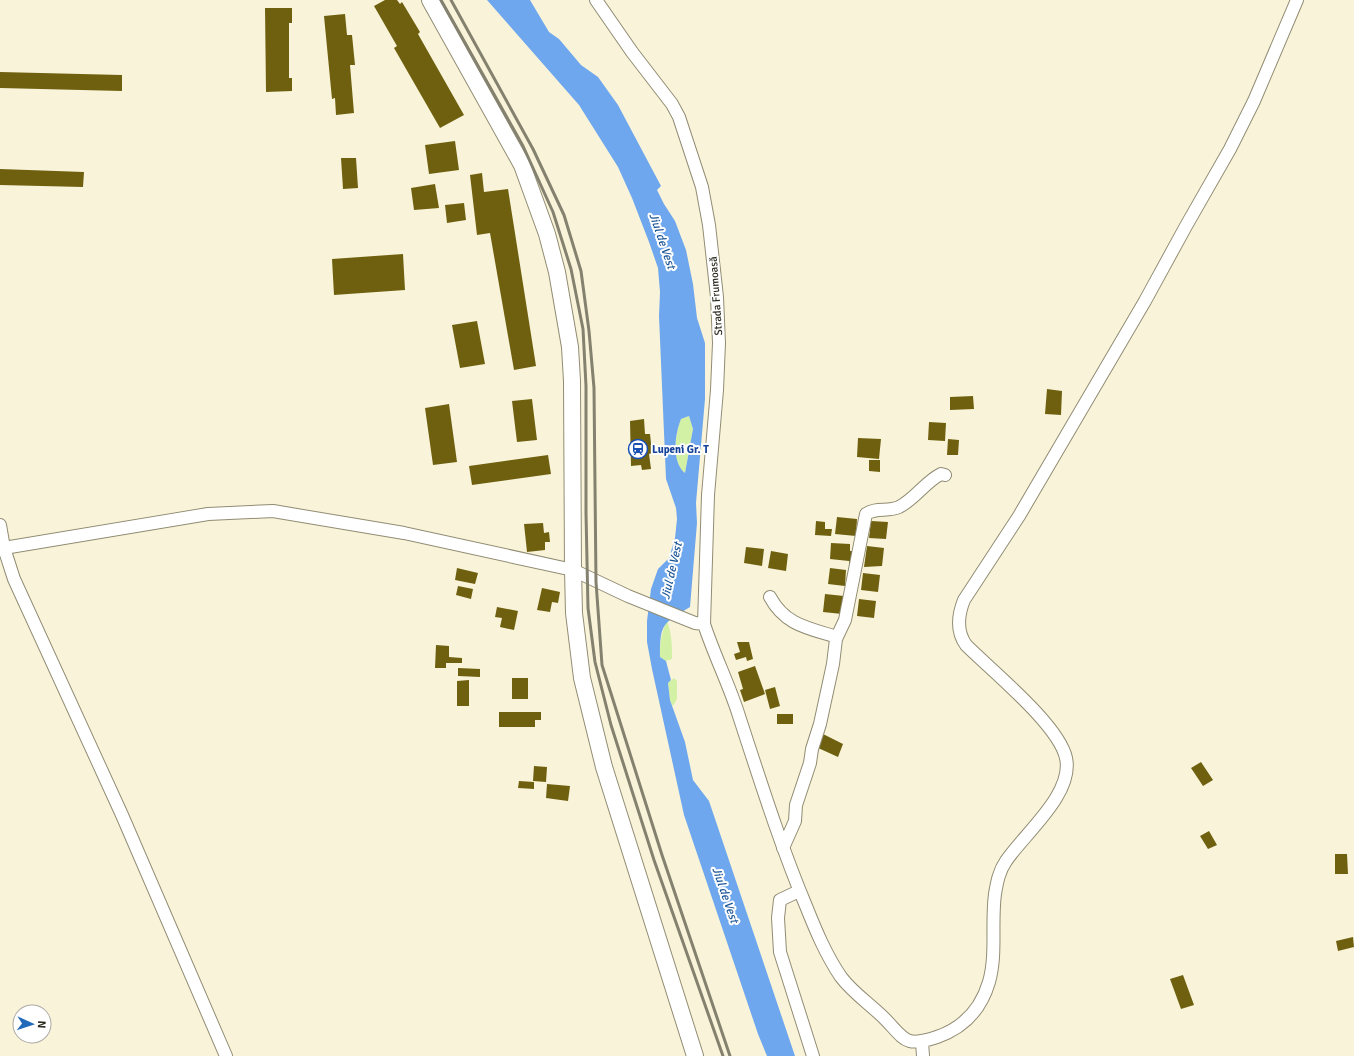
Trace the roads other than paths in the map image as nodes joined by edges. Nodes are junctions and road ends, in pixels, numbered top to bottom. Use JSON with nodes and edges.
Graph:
{"nodes":[{"id":1,"x":430,"y":0,"type":"edge"},
{"id":2,"x":596,"y":0,"type":"edge"},
{"id":3,"x":1297,"y":0,"type":"edge"},
{"id":4,"x":945,"y":475,"type":"dead end"},
{"id":5,"x":0,"y":525,"type":"edge"},
{"id":6,"x":4,"y":548,"type":"junction"},
{"id":7,"x":572,"y":570,"type":"junction"},
{"id":8,"x":770,"y":597,"type":"dead end"},
{"id":9,"x":700,"y":623,"type":"junction"},
{"id":10,"x":837,"y":637,"type":"junction"},
{"id":11,"x":783,"y":848,"type":"junction"},
{"id":12,"x":799,"y":891,"type":"junction"},
{"id":13,"x":922,"y":1042,"type":"junction"},
{"id":14,"x":226,"y":1056,"type":"edge"},
{"id":15,"x":695,"y":1056,"type":"edge"},
{"id":16,"x":813,"y":1056,"type":"edge"},
{"id":17,"x":923,"y":1056,"type":"edge"}],
"edges":[{"from":1,"to":7,"type":"main road"},
{"from":2,"to":9,"type":"street","name":"Strada Frumoasă"},
{"from":3,"to":13,"type":"street"},
{"from":4,"to":10,"type":"street"},
{"from":5,"to":6,"type":"street"},
{"from":6,"to":7,"type":"street"},
{"from":6,"to":14,"type":"street"},
{"from":7,"to":9,"type":"street"},
{"from":7,"to":15,"type":"main road"},
{"from":8,"to":10,"type":"street"},
{"from":9,"to":11,"type":"street"},
{"from":10,"to":11,"type":"street"},
{"from":11,"to":12,"type":"street"},
{"from":12,"to":13,"type":"street"},
{"from":12,"to":16,"type":"street"},
{"from":13,"to":17,"type":"street"}]}
